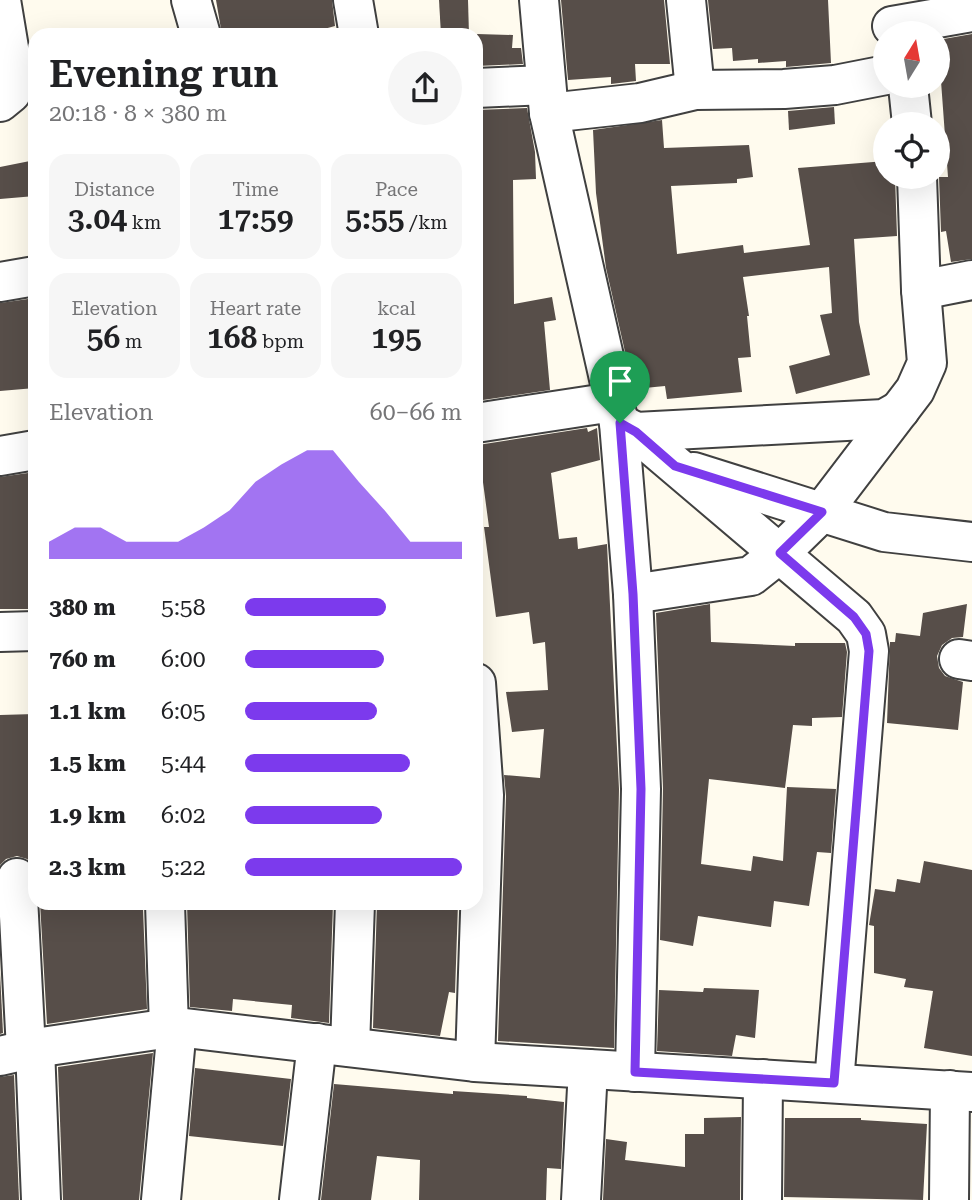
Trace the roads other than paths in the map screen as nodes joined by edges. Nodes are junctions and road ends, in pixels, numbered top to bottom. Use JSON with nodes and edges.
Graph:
{"nodes":[{"id":1,"x":1,"y":0,"type":"edge"},
{"id":2,"x":191,"y":0,"type":"edge"},
{"id":3,"x":353,"y":0,"type":"edge"},
{"id":4,"x":539,"y":0,"type":"edge"},
{"id":5,"x":685,"y":0,"type":"edge"},
{"id":6,"x":972,"y":12,"type":"edge"},
{"id":7,"x":890,"y":20,"type":"edge"},
{"id":8,"x":199,"y":28,"type":"edge"},
{"id":9,"x":358,"y":28,"type":"edge"},
{"id":10,"x":873,"y":78,"type":"edge"},
{"id":11,"x":483,"y":89,"type":"edge"},
{"id":12,"x":695,"y":90,"type":"junction"},
{"id":13,"x":547,"y":99,"type":"junction"},
{"id":14,"x":0,"y":102,"type":"edge"},
{"id":15,"x":917,"y":189,"type":"edge"},
{"id":16,"x":28,"y":277,"type":"edge"},
{"id":17,"x":972,"y":280,"type":"edge"},
{"id":18,"x":0,"y":282,"type":"edge"},
{"id":19,"x":921,"y":290,"type":"junction"},
{"id":20,"x":900,"y":410,"type":"junction"},
{"id":21,"x":623,"y":419,"type":"junction"},
{"id":22,"x":483,"y":423,"type":"edge"},
{"id":23,"x":28,"y":451,"type":"edge"},
{"id":24,"x":0,"y":456,"type":"edge"},
{"id":25,"x":675,"y":466,"type":"junction"},
{"id":26,"x":822,"y":512,"type":"junction"},
{"id":27,"x":972,"y":542,"type":"edge"},
{"id":28,"x":780,"y":553,"type":"junction"},
{"id":29,"x":633,"y":594,"type":"junction"},
{"id":30,"x":28,"y":631,"type":"edge"},
{"id":31,"x":0,"y":632,"type":"edge"},
{"id":32,"x":483,"y":781,"type":"edge"},
{"id":33,"x":483,"y":825,"type":"edge"},
{"id":34,"x":17,"y":878,"type":"edge"},
{"id":35,"x":165,"y":910,"type":"edge"},
{"id":36,"x":354,"y":910,"type":"edge"},
{"id":37,"x":480,"y":910,"type":"edge"},
{"id":38,"x":173,"y":1028,"type":"junction"},
{"id":39,"x":334,"y":1045,"type":"junction"},
{"id":40,"x":20,"y":1051,"type":"edge"},
{"id":41,"x":475,"y":1062,"type":"junction"},
{"id":42,"x":588,"y":1069,"type":"junction"},
{"id":43,"x":635,"y":1072,"type":"junction"},
{"id":44,"x":763,"y":1079,"type":"junction"},
{"id":45,"x":834,"y":1083,"type":"junction"},
{"id":46,"x":961,"y":1091,"type":"edge"},
{"id":47,"x":41,"y":1200,"type":"edge"},
{"id":48,"x":161,"y":1200,"type":"edge"},
{"id":49,"x":299,"y":1200,"type":"edge"},
{"id":50,"x":581,"y":1200,"type":"edge"},
{"id":51,"x":762,"y":1200,"type":"edge"},
{"id":52,"x":948,"y":1200,"type":"edge"}],
"edges":[{"from":1,"to":14,"type":"street"},
{"from":2,"to":8,"type":"street"},
{"from":3,"to":9,"type":"street"},
{"from":4,"to":13,"type":"street"},
{"from":5,"to":12,"type":"street"},
{"from":6,"to":7,"type":"street"},
{"from":10,"to":12,"type":"street"},
{"from":11,"to":13,"type":"street"},
{"from":12,"to":13,"type":"street"},
{"from":13,"to":21,"type":"street"},
{"from":15,"to":19,"type":"street"},
{"from":16,"to":18,"type":"street"},
{"from":17,"to":19,"type":"street"},
{"from":19,"to":20,"type":"street"},
{"from":20,"to":21,"type":"street"},
{"from":20,"to":26,"type":"street"},
{"from":21,"to":22,"type":"street"},
{"from":21,"to":25,"type":"street"},
{"from":21,"to":29,"type":"street"},
{"from":23,"to":24,"type":"street"},
{"from":25,"to":26,"type":"street"},
{"from":25,"to":28,"type":"street"},
{"from":26,"to":27,"type":"street"},
{"from":26,"to":28,"type":"street"},
{"from":28,"to":29,"type":"street"},
{"from":28,"to":45,"type":"street"},
{"from":29,"to":43,"type":"street"},
{"from":30,"to":31,"type":"street"},
{"from":32,"to":33,"type":"street"},
{"from":34,"to":40,"type":"street"},
{"from":35,"to":38,"type":"street"},
{"from":36,"to":39,"type":"street"},
{"from":37,"to":41,"type":"street"},
{"from":38,"to":39,"type":"street"},
{"from":38,"to":40,"type":"street"},
{"from":38,"to":48,"type":"street"},
{"from":39,"to":41,"type":"street"},
{"from":39,"to":49,"type":"street"},
{"from":40,"to":47,"type":"street"},
{"from":41,"to":42,"type":"street"},
{"from":42,"to":43,"type":"street"},
{"from":42,"to":50,"type":"street"},
{"from":43,"to":44,"type":"street"},
{"from":44,"to":45,"type":"street"},
{"from":44,"to":51,"type":"street"},
{"from":45,"to":46,"type":"street"},
{"from":46,"to":52,"type":"street"}]}
